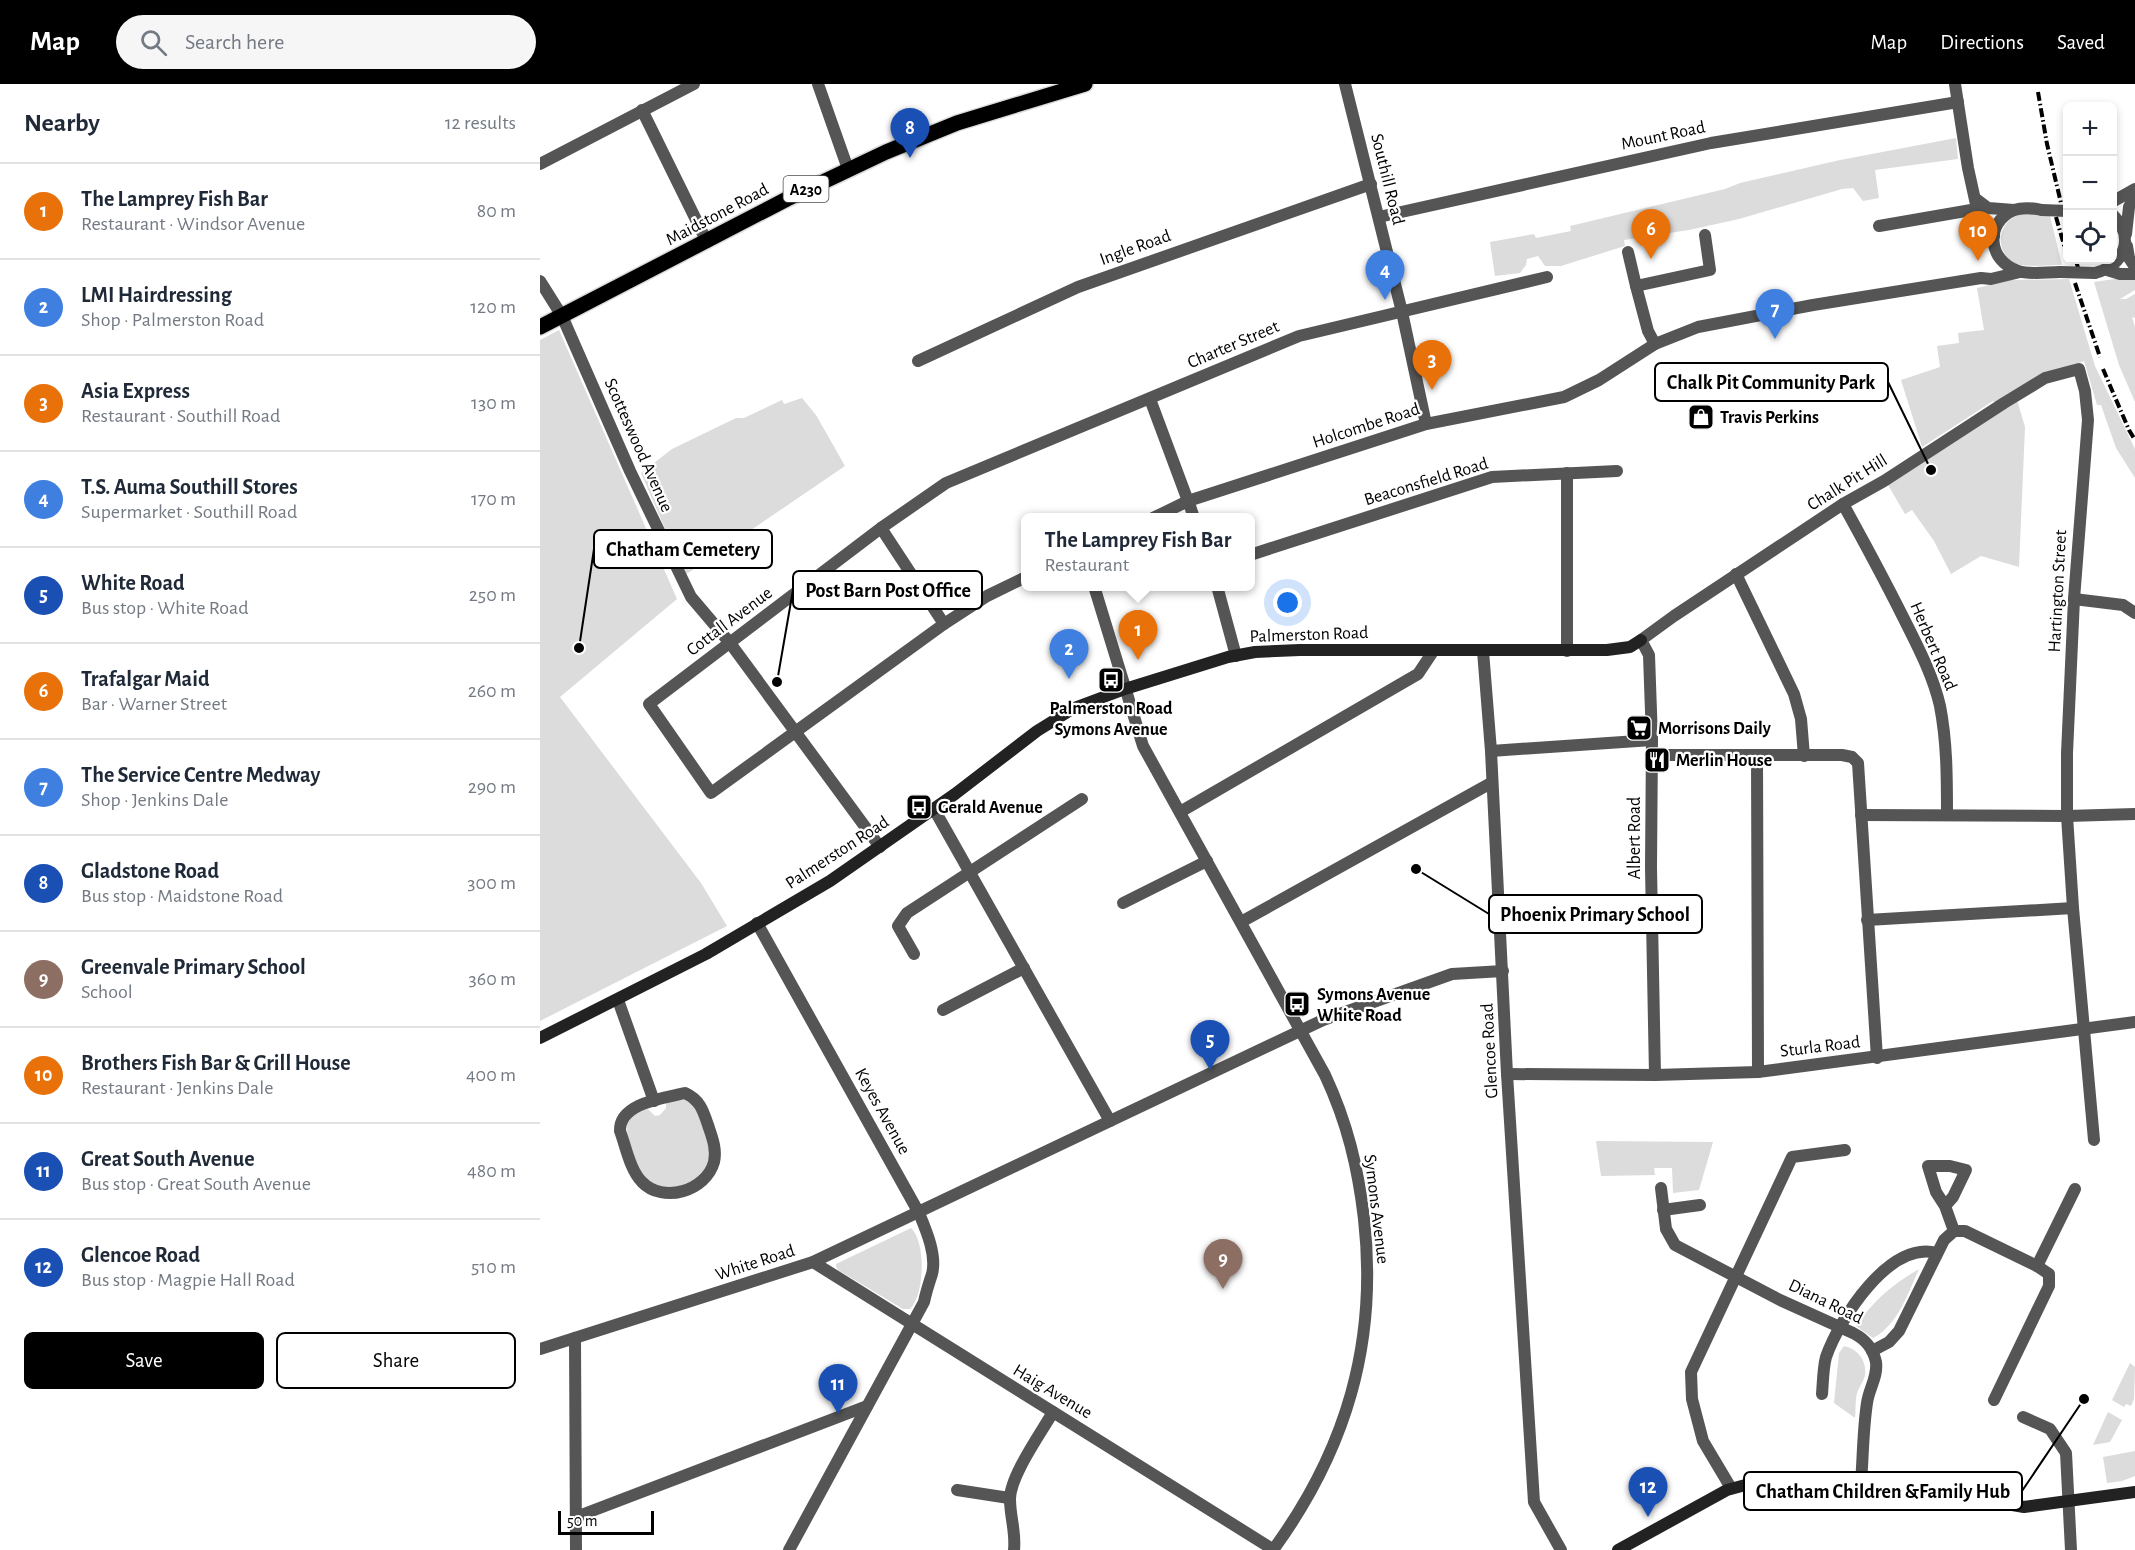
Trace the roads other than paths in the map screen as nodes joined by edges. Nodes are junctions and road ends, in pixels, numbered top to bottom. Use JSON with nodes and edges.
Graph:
{"nodes":[{"id":1,"x":694,"y":84,"type":"edge"},
{"id":2,"x":819,"y":84,"type":"edge"},
{"id":3,"x":1085,"y":84,"type":"edge"},
{"id":4,"x":1345,"y":84,"type":"edge"},
{"id":5,"x":1955,"y":84,"type":"edge"},
{"id":6,"x":1958,"y":102,"type":"junction"},
{"id":7,"x":642,"y":110,"type":"junction"},
{"id":8,"x":540,"y":164,"type":"edge"},
{"id":9,"x":848,"y":169,"type":"junction"},
{"id":10,"x":1371,"y":184,"type":"junction"},
{"id":11,"x":2135,"y":189,"type":"edge"},
{"id":12,"x":2135,"y":195,"type":"edge"},
{"id":13,"x":2117,"y":199,"type":"edge"},
{"id":14,"x":1977,"y":204,"type":"junction"},
{"id":15,"x":2014,"y":210,"type":"junction"},
{"id":16,"x":2063,"y":211,"type":"edge"},
{"id":17,"x":1379,"y":217,"type":"junction"},
{"id":18,"x":2117,"y":219,"type":"edge"},
{"id":19,"x":1879,"y":226,"type":"dead end"},
{"id":20,"x":1705,"y":235,"type":"dead end"},
{"id":21,"x":1994,"y":236,"type":"junction"},
{"id":22,"x":2126,"y":240,"type":"junction"},
{"id":23,"x":707,"y":242,"type":"junction"},
{"id":24,"x":1628,"y":252,"type":"dead end"},
{"id":25,"x":1996,"y":254,"type":"junction"},
{"id":26,"x":2135,"y":267,"type":"edge"},
{"id":27,"x":2101,"y":271,"type":"junction"},
{"id":28,"x":2020,"y":272,"type":"junction"},
{"id":29,"x":2135,"y":274,"type":"edge"},
{"id":30,"x":1547,"y":277,"type":"dead end"},
{"id":31,"x":1981,"y":278,"type":"junction"},
{"id":32,"x":540,"y":281,"type":"edge"},
{"id":33,"x":1636,"y":286,"type":"junction"},
{"id":34,"x":1402,"y":312,"type":"junction"},
{"id":35,"x":562,"y":316,"type":"junction"},
{"id":36,"x":540,"y":327,"type":"edge"},
{"id":37,"x":1655,"y":344,"type":"junction"},
{"id":38,"x":918,"y":361,"type":"dead end"},
{"id":39,"x":2079,"y":369,"type":"joint"},
{"id":40,"x":1150,"y":399,"type":"junction"},
{"id":41,"x":1426,"y":424,"type":"junction"},
{"id":42,"x":1617,"y":471,"type":"dead end"},
{"id":43,"x":1567,"y":473,"type":"junction"},
{"id":44,"x":946,"y":483,"type":"joint"},
{"id":45,"x":1842,"y":504,"type":"junction"},
{"id":46,"x":1191,"y":508,"type":"edge"},
{"id":47,"x":1172,"y":513,"type":"edge"},
{"id":48,"x":881,"y":528,"type":"junction"},
{"id":49,"x":1255,"y":554,"type":"edge"},
{"id":50,"x":1736,"y":574,"type":"junction"},
{"id":51,"x":1021,"y":579,"type":"edge"},
{"id":52,"x":1096,"y":591,"type":"edge"},
{"id":53,"x":1218,"y":591,"type":"edge"},
{"id":54,"x":2074,"y":599,"type":"junction"},
{"id":55,"x":2135,"y":613,"type":"edge"},
{"id":56,"x":944,"y":624,"type":"junction"},
{"id":57,"x":1641,"y":640,"type":"junction"},
{"id":58,"x":730,"y":643,"type":"junction"},
{"id":59,"x":1434,"y":650,"type":"junction"},
{"id":60,"x":1483,"y":651,"type":"junction"},
{"id":61,"x":1567,"y":651,"type":"junction"},
{"id":62,"x":1236,"y":656,"type":"junction"},
{"id":63,"x":1125,"y":689,"type":"junction"},
{"id":64,"x":796,"y":732,"type":"junction"},
{"id":65,"x":1652,"y":740,"type":"junction"},
{"id":66,"x":1491,"y":751,"type":"junction"},
{"id":67,"x":1653,"y":755,"type":"junction"},
{"id":68,"x":1757,"y":756,"type":"junction"},
{"id":69,"x":1804,"y":756,"type":"junction"},
{"id":70,"x":1491,"y":783,"type":"junction"},
{"id":71,"x":1082,"y":799,"type":"dead end"},
{"id":72,"x":934,"y":809,"type":"junction"},
{"id":73,"x":1180,"y":812,"type":"junction"},
{"id":74,"x":2135,"y":814,"type":"edge"},
{"id":75,"x":1861,"y":815,"type":"junction"},
{"id":76,"x":1947,"y":815,"type":"junction"},
{"id":77,"x":2067,"y":816,"type":"junction"},
{"id":78,"x":880,"y":847,"type":"junction"},
{"id":79,"x":1207,"y":861,"type":"junction"},
{"id":80,"x":970,"y":872,"type":"junction"},
{"id":81,"x":1123,"y":903,"type":"dead end"},
{"id":82,"x":2073,"y":908,"type":"junction"},
{"id":83,"x":1867,"y":920,"type":"junction"},
{"id":84,"x":1241,"y":922,"type":"junction"},
{"id":85,"x":757,"y":923,"type":"junction"},
{"id":86,"x":914,"y":954,"type":"dead end"},
{"id":87,"x":1024,"y":968,"type":"junction"},
{"id":88,"x":1503,"y":971,"type":"junction"},
{"id":89,"x":618,"y":1000,"type":"junction"},
{"id":90,"x":943,"y":1010,"type":"dead end"},
{"id":91,"x":2135,"y":1022,"type":"edge"},
{"id":92,"x":1301,"y":1030,"type":"junction"},
{"id":93,"x":2083,"y":1030,"type":"junction"},
{"id":94,"x":540,"y":1038,"type":"edge"},
{"id":95,"x":1877,"y":1058,"type":"junction"},
{"id":96,"x":1758,"y":1072,"type":"junction"},
{"id":97,"x":1507,"y":1074,"type":"junction"},
{"id":98,"x":1655,"y":1075,"type":"junction"},
{"id":99,"x":654,"y":1101,"type":"junction"},
{"id":100,"x":1110,"y":1121,"type":"junction"},
{"id":101,"x":2094,"y":1140,"type":"dead end"},
{"id":102,"x":1845,"y":1150,"type":"dead end"},
{"id":103,"x":1661,"y":1188,"type":"dead end"},
{"id":104,"x":2075,"y":1189,"type":"dead end"},
{"id":105,"x":1700,"y":1205,"type":"dead end"},
{"id":106,"x":1945,"y":1206,"type":"dead end"},
{"id":107,"x":1663,"y":1210,"type":"junction"},
{"id":108,"x":920,"y":1212,"type":"junction"},
{"id":109,"x":1954,"y":1231,"type":"junction"},
{"id":110,"x":1937,"y":1253,"type":"junction"},
{"id":111,"x":813,"y":1262,"type":"junction"},
{"id":112,"x":2037,"y":1266,"type":"junction"},
{"id":113,"x":1737,"y":1277,"type":"junction"},
{"id":114,"x":912,"y":1325,"type":"junction"},
{"id":115,"x":1839,"y":1326,"type":"junction"},
{"id":116,"x":575,"y":1338,"type":"junction"},
{"id":117,"x":540,"y":1349,"type":"edge"},
{"id":118,"x":1872,"y":1351,"type":"junction"},
{"id":119,"x":1822,"y":1394,"type":"dead end"},
{"id":120,"x":1994,"y":1400,"type":"dead end"},
{"id":121,"x":867,"y":1406,"type":"junction"},
{"id":122,"x":1053,"y":1413,"type":"junction"},
{"id":123,"x":2023,"y":1417,"type":"dead end"},
{"id":124,"x":1862,"y":1483,"type":"junction"},
{"id":125,"x":1731,"y":1488,"type":"junction"},
{"id":126,"x":957,"y":1490,"type":"dead end"},
{"id":127,"x":2135,"y":1492,"type":"edge"},
{"id":128,"x":1009,"y":1498,"type":"junction"},
{"id":129,"x":2070,"y":1502,"type":"junction"},
{"id":130,"x":576,"y":1517,"type":"junction"},
{"id":131,"x":576,"y":1550,"type":"edge"},
{"id":132,"x":789,"y":1550,"type":"edge"},
{"id":133,"x":1014,"y":1550,"type":"edge"},
{"id":134,"x":1274,"y":1550,"type":"edge"},
{"id":135,"x":1561,"y":1550,"type":"edge"},
{"id":136,"x":1618,"y":1550,"type":"edge"},
{"id":137,"x":2072,"y":1550,"type":"edge"}],
"edges":[{"from":1,"to":7,"type":"street"},
{"from":2,"to":9,"type":"street"},
{"from":3,"to":9,"type":"main road","name":"Maidstone Road","number":"A230"},
{"from":4,"to":10,"type":"street","name":"Southill Road"},
{"from":5,"to":6,"type":"street"},
{"from":6,"to":14,"type":"street"},
{"from":6,"to":17,"type":"street","name":"Mount Road"},
{"from":7,"to":8,"type":"street"},
{"from":7,"to":23,"type":"street"},
{"from":9,"to":23,"type":"main road","name":"Maidstone Road","number":"A230"},
{"from":10,"to":17,"type":"street","name":"Southill Road"},
{"from":10,"to":38,"type":"street","name":"Ingle Road"},
{"from":11,"to":13,"type":"street"},
{"from":12,"to":22,"type":"street"},
{"from":14,"to":15,"type":"street"},
{"from":14,"to":19,"type":"street"},
{"from":14,"to":21,"type":"street"},
{"from":15,"to":16,"type":"street","bridge":true},
{"from":15,"to":21,"type":"street"},
{"from":17,"to":34,"type":"street","name":"Southill Road"},
{"from":18,"to":22,"type":"street"},
{"from":20,"to":33,"type":"street"},
{"from":21,"to":25,"type":"street"},
{"from":22,"to":26,"type":"street"},
{"from":22,"to":27,"type":"street"},
{"from":23,"to":35,"type":"main road","name":"Maidstone Road","number":"A230"},
{"from":24,"to":33,"type":"street"},
{"from":25,"to":28,"type":"street"},
{"from":25,"to":31,"type":"street"},
{"from":27,"to":28,"type":"street","name":"Holcombe Road","bridge":true},
{"from":27,"to":29,"type":"street","name":"Holcombe Road"},
{"from":28,"to":31,"type":"street","name":"Holcombe Road"},
{"from":30,"to":34,"type":"street","name":"Charter Street"},
{"from":31,"to":37,"type":"street","name":"Holcombe Road"},
{"from":32,"to":35,"type":"street","name":"Scotteswood Avenue"},
{"from":33,"to":37,"type":"street"},
{"from":34,"to":40,"type":"street","name":"Charter Street"},
{"from":34,"to":41,"type":"street","name":"Southill Road"},
{"from":35,"to":36,"type":"main road","name":"Maidstone Road","number":"A230"},
{"from":35,"to":58,"type":"street","name":"Scotteswood Avenue"},
{"from":37,"to":41,"type":"street","name":"Holcombe Road"},
{"from":39,"to":45,"type":"street","name":"Chalk Pit Hill"},
{"from":39,"to":54,"type":"street","name":"Hartington Street"},
{"from":40,"to":44,"type":"street","name":"Charter Street"},
{"from":40,"to":46,"type":"street"},
{"from":41,"to":46,"type":"street","name":"Holcombe Road"},
{"from":42,"to":43,"type":"street","name":"Beaconsfield Road"},
{"from":43,"to":49,"type":"street","name":"Beaconsfield Road"},
{"from":43,"to":61,"type":"street"},
{"from":44,"to":48,"type":"street","name":"Cottall Avenue"},
{"from":45,"to":50,"type":"street","name":"Chalk Pit Hill"},
{"from":45,"to":76,"type":"street","name":"Herbert Road"},
{"from":46,"to":47,"type":"street","name":"Holcombe Road"},
{"from":48,"to":56,"type":"street"},
{"from":48,"to":58,"type":"street","name":"Cottall Avenue"},
{"from":50,"to":57,"type":"street","name":"Chalk Pit Hill"},
{"from":50,"to":69,"type":"street"},
{"from":51,"to":56,"type":"street"},
{"from":52,"to":63,"type":"street","name":"Symons Avenue"},
{"from":53,"to":62,"type":"street"},
{"from":54,"to":55,"type":"street"},
{"from":54,"to":77,"type":"street","name":"Hartington Street"},
{"from":56,"to":64,"type":"street"},
{"from":57,"to":61,"type":"street","name":"Palmerston Road"},
{"from":57,"to":65,"type":"street","name":"Albert Road"},
{"from":58,"to":64,"type":"street","name":"Scotteswood Avenue"},
{"from":58,"to":64,"type":"street","name":"Cottall Avenue"},
{"from":59,"to":60,"type":"street","name":"Palmerston Road"},
{"from":59,"to":62,"type":"street","name":"Palmerston Road"},
{"from":59,"to":73,"type":"street"},
{"from":60,"to":61,"type":"street","name":"Palmerston Road"},
{"from":60,"to":66,"type":"street","name":"Glencoe Road"},
{"from":62,"to":63,"type":"street","name":"Palmerston Road"},
{"from":63,"to":72,"type":"street","name":"Palmerston Road"},
{"from":63,"to":73,"type":"street","name":"Symons Avenue"},
{"from":64,"to":78,"type":"street","name":"Scotteswood Avenue"},
{"from":65,"to":66,"type":"street"},
{"from":65,"to":67,"type":"street","name":"Albert Road"},
{"from":66,"to":70,"type":"street","name":"Glencoe Road"},
{"from":67,"to":68,"type":"street"},
{"from":67,"to":98,"type":"street","name":"Albert Road"},
{"from":68,"to":69,"type":"street"},
{"from":68,"to":96,"type":"street"},
{"from":69,"to":75,"type":"street"},
{"from":70,"to":84,"type":"street"},
{"from":70,"to":88,"type":"street","name":"Glencoe Road"},
{"from":71,"to":80,"type":"street"},
{"from":72,"to":78,"type":"street","name":"Palmerston Road"},
{"from":72,"to":80,"type":"street"},
{"from":73,"to":79,"type":"street","name":"Symons Avenue"},
{"from":74,"to":77,"type":"street"},
{"from":75,"to":76,"type":"street"},
{"from":75,"to":83,"type":"street"},
{"from":76,"to":77,"type":"street"},
{"from":77,"to":82,"type":"street","name":"Hartington Street"},
{"from":78,"to":85,"type":"street","name":"Palmerston Road"},
{"from":79,"to":81,"type":"street"},
{"from":79,"to":84,"type":"street","name":"Symons Avenue"},
{"from":80,"to":86,"type":"street"},
{"from":80,"to":87,"type":"street"},
{"from":82,"to":83,"type":"street"},
{"from":82,"to":93,"type":"street","name":"Hartington Street"},
{"from":83,"to":95,"type":"street"},
{"from":84,"to":92,"type":"street","name":"Symons Avenue"},
{"from":85,"to":89,"type":"street","name":"Palmerston Road"},
{"from":85,"to":108,"type":"street","name":"Keyes Avenue"},
{"from":87,"to":90,"type":"street"},
{"from":87,"to":100,"type":"street"},
{"from":88,"to":92,"type":"street","name":"White Road"},
{"from":88,"to":97,"type":"street","name":"Glencoe Road"},
{"from":89,"to":94,"type":"street","name":"Palmerston Road"},
{"from":89,"to":99,"type":"street"},
{"from":91,"to":93,"type":"street","name":"Sturla Road"},
{"from":92,"to":100,"type":"street","name":"White Road"},
{"from":92,"to":134,"type":"street","name":"Symons Avenue"},
{"from":93,"to":95,"type":"street","name":"Sturla Road"},
{"from":93,"to":101,"type":"street","name":"Hartington Street"},
{"from":95,"to":96,"type":"street","name":"Sturla Road"},
{"from":96,"to":98,"type":"street","name":"Sturla Road"},
{"from":97,"to":98,"type":"street","name":"Sturla Road"},
{"from":97,"to":135,"type":"street","name":"Glencoe Road"},
{"from":99,"to":99,"type":"street"},
{"from":100,"to":108,"type":"street","name":"White Road"},
{"from":102,"to":113,"type":"street"},
{"from":103,"to":107,"type":"street","name":"Diana Road"},
{"from":104,"to":112,"type":"street"},
{"from":105,"to":107,"type":"street"},
{"from":106,"to":109,"type":"street"},
{"from":107,"to":113,"type":"street","name":"Diana Road"},
{"from":108,"to":111,"type":"street","name":"White Road"},
{"from":108,"to":114,"type":"street","name":"Keyes Avenue"},
{"from":109,"to":110,"type":"street"},
{"from":109,"to":112,"type":"street"},
{"from":110,"to":115,"type":"street"},
{"from":110,"to":118,"type":"street"},
{"from":111,"to":114,"type":"street","name":"Haig Avenue"},
{"from":111,"to":116,"type":"street","name":"White Road"},
{"from":112,"to":120,"type":"street"},
{"from":113,"to":115,"type":"street","name":"Diana Road"},
{"from":113,"to":125,"type":"street"},
{"from":114,"to":121,"type":"street","name":"Keyes Avenue"},
{"from":114,"to":122,"type":"street","name":"Haig Avenue"},
{"from":115,"to":118,"type":"street","name":"Diana Road"},
{"from":115,"to":119,"type":"street"},
{"from":116,"to":117,"type":"street","name":"White Road"},
{"from":116,"to":130,"type":"street"},
{"from":118,"to":124,"type":"street","name":"Diana Road"},
{"from":121,"to":130,"type":"street"},
{"from":121,"to":132,"type":"street","name":"Keyes Avenue"},
{"from":122,"to":128,"type":"street"},
{"from":122,"to":134,"type":"street","name":"Haig Avenue"},
{"from":123,"to":129,"type":"street"},
{"from":124,"to":125,"type":"street"},
{"from":124,"to":129,"type":"street"},
{"from":125,"to":136,"type":"street"},
{"from":126,"to":128,"type":"street"},
{"from":127,"to":129,"type":"street"},
{"from":128,"to":133,"type":"street"},
{"from":129,"to":137,"type":"street"},
{"from":130,"to":131,"type":"street"}]}
